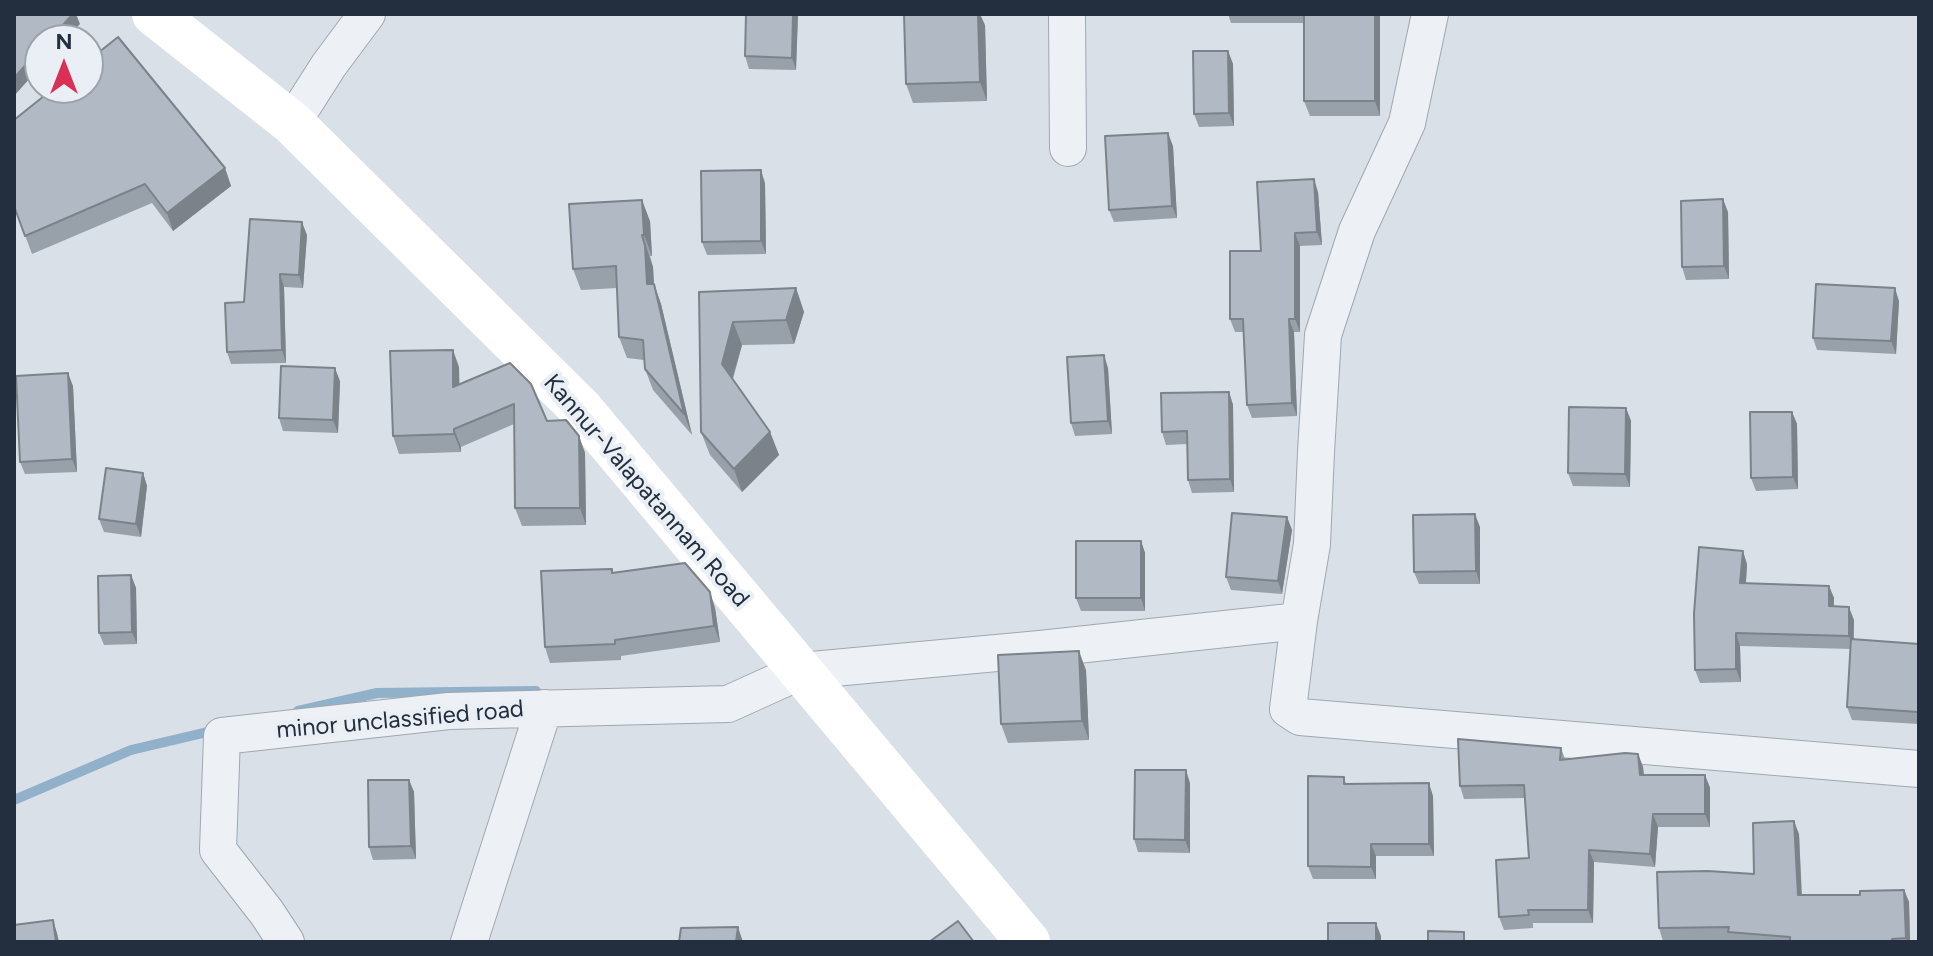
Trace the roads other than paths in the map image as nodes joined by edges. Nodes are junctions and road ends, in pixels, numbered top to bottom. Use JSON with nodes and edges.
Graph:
{"nodes":[{"id":1,"x":154,"y":14,"type":"edge"},
{"id":2,"x":367,"y":14,"type":"edge"},
{"id":3,"x":1067,"y":14,"type":"edge"},
{"id":4,"x":1430,"y":14,"type":"edge"},
{"id":5,"x":292,"y":123,"type":"junction"},
{"id":6,"x":1068,"y":148,"type":"dead end"},
{"id":7,"x":1299,"y":621,"type":"junction"},
{"id":8,"x":801,"y":671,"type":"junction"},
{"id":9,"x":544,"y":708,"type":"junction"},
{"id":10,"x":1919,"y":769,"type":"edge"},
{"id":11,"x":286,"y":942,"type":"edge"},
{"id":12,"x":469,"y":942,"type":"edge"},
{"id":13,"x":1028,"y":942,"type":"edge"}],
"edges":[{"from":1,"to":5,"type":"main road","name":"Kannur-Valapatannam Road"},
{"from":2,"to":5,"type":"street"},
{"from":3,"to":6,"type":"street"},
{"from":4,"to":7,"type":"street"},
{"from":5,"to":8,"type":"main road","name":"Kannur-Valapatannam Road"},
{"from":7,"to":8,"type":"street","name":"minor unclassified road"},
{"from":7,"to":10,"type":"street"},
{"from":8,"to":9,"type":"street","name":"minor unclassified road"},
{"from":8,"to":13,"type":"main road","name":"Kannur-Valapatannam Road"},
{"from":9,"to":11,"type":"street","name":"minor unclassified road"},
{"from":9,"to":12,"type":"street"}]}
